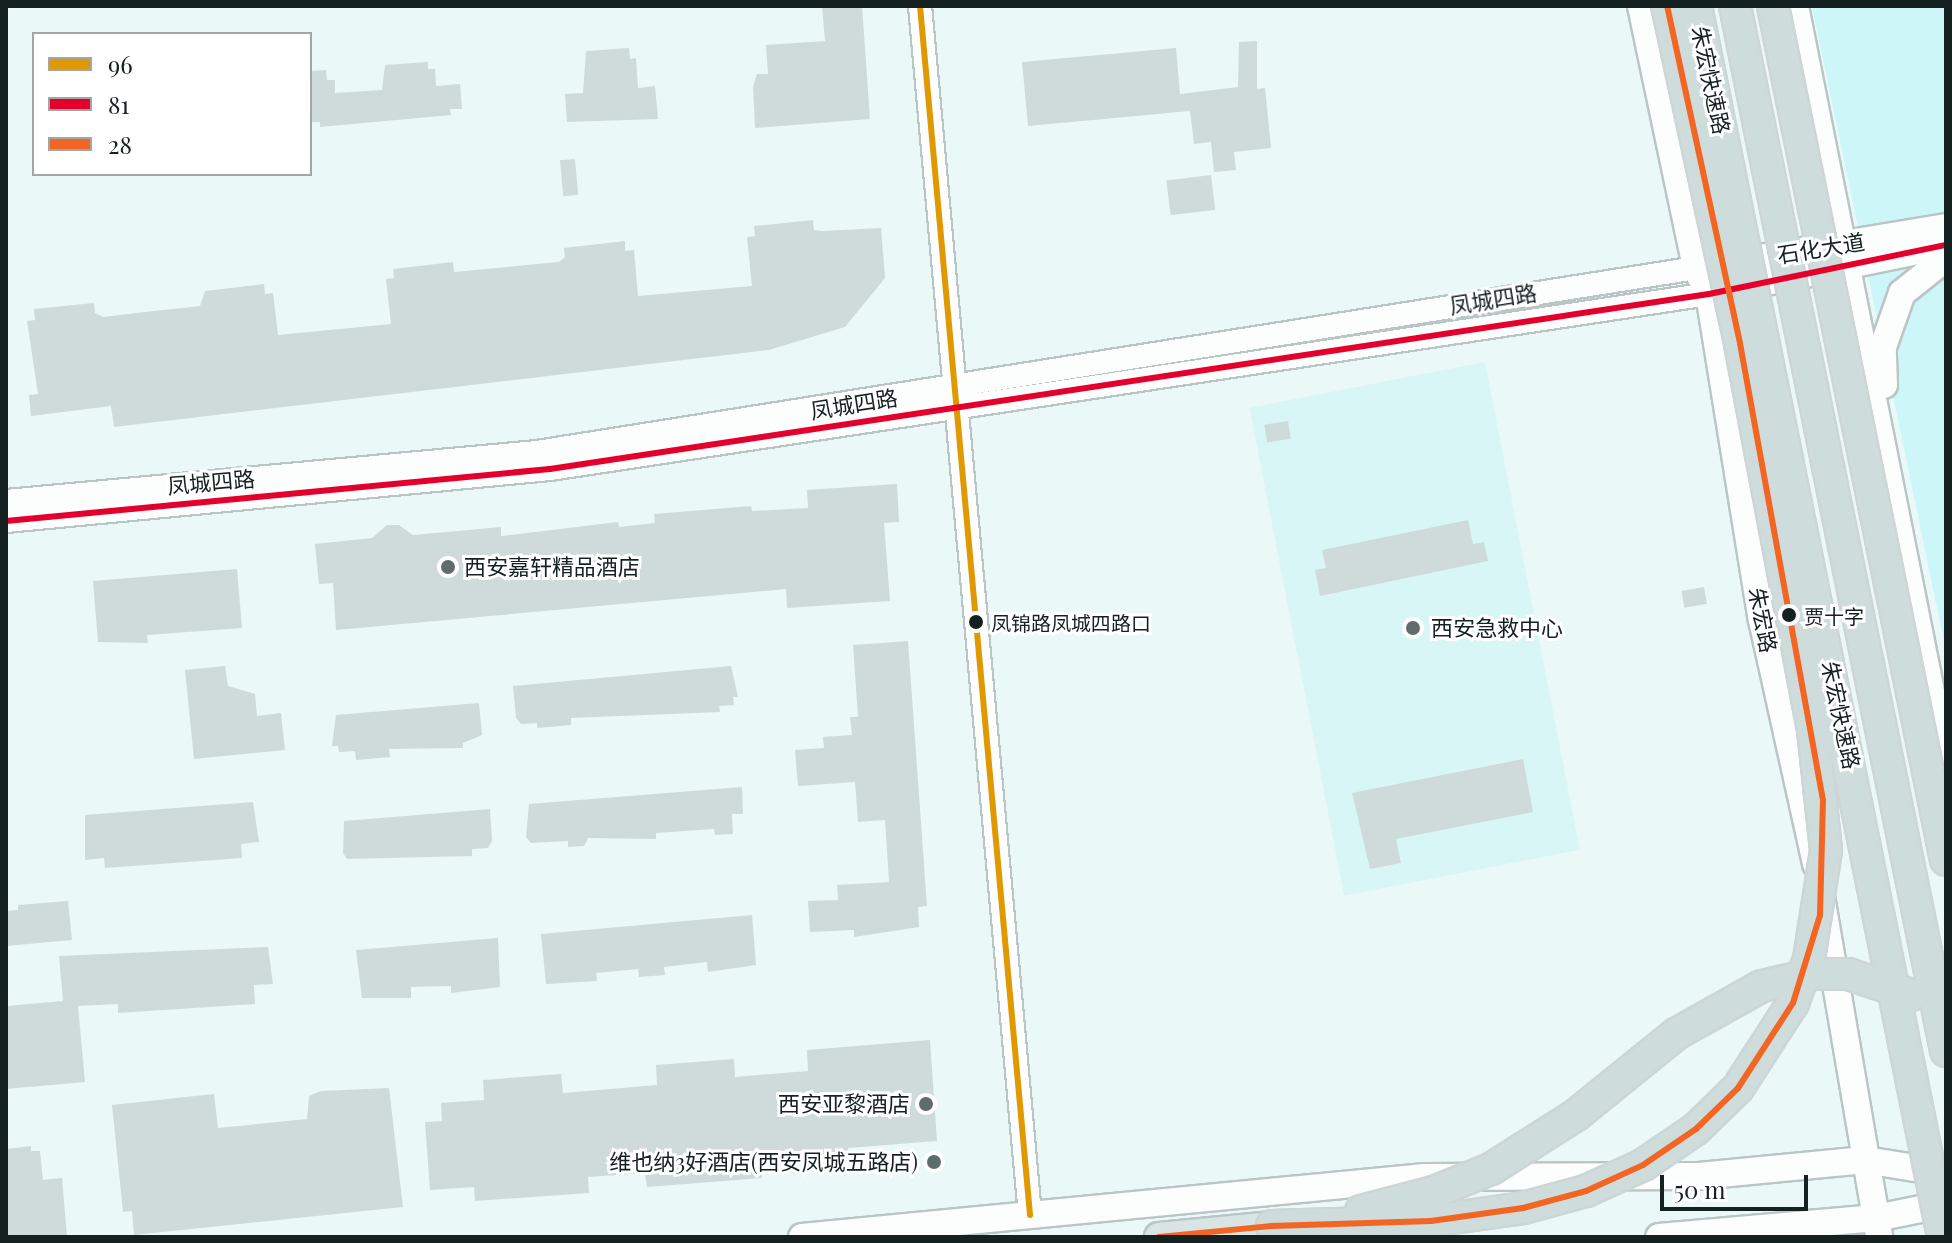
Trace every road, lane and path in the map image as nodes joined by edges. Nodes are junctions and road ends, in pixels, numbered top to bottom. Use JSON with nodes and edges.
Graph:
{"nodes":[{"id":1,"x":920,"y":6,"type":"edge"},
{"id":2,"x":1641,"y":6,"type":"edge"},
{"id":3,"x":1667,"y":6,"type":"edge"},
{"id":4,"x":1696,"y":6,"type":"edge"},
{"id":5,"x":1735,"y":6,"type":"edge"},
{"id":6,"x":1773,"y":6,"type":"edge"},
{"id":7,"x":1795,"y":6,"type":"edge"},
{"id":8,"x":1946,"y":227,"type":"edge"},
{"id":9,"x":1946,"y":245,"type":"edge"},
{"id":10,"x":1848,"y":256,"type":"junction"},
{"id":11,"x":1946,"y":258,"type":"edge"},
{"id":12,"x":1696,"y":268,"type":"junction"},
{"id":13,"x":1709,"y":294,"type":"junction"},
{"id":14,"x":956,"y":399,"type":"junction"},
{"id":15,"x":1886,"y":477,"type":"junction"},
{"id":16,"x":6,"y":501,"type":"edge"},
{"id":17,"x":6,"y":521,"type":"edge"},
{"id":18,"x":1946,"y":767,"type":"edge"},
{"id":19,"x":1946,"y":860,"type":"edge"},
{"id":20,"x":1946,"y":1014,"type":"edge"},
{"id":21,"x":1946,"y":1051,"type":"edge"},
{"id":22,"x":1865,"y":1160,"type":"junction"},
{"id":23,"x":1946,"y":1173,"type":"edge"},
{"id":24,"x":1946,"y":1204,"type":"edge"},
{"id":25,"x":1030,"y":1215,"type":"junction"},
{"id":26,"x":1272,"y":1226,"type":"junction"},
{"id":27,"x":1878,"y":1228,"type":"edge"},
{"id":28,"x":802,"y":1237,"type":"edge"},
{"id":29,"x":1159,"y":1237,"type":"edge"},
{"id":30,"x":1659,"y":1237,"type":"edge"},
{"id":31,"x":1943,"y":1237,"type":"edge"}],
"edges":[{"from":1,"to":14,"type":"street"},
{"from":2,"to":12,"type":"main road","name":"朱宏路"},
{"from":3,"to":26,"type":"highway","bridge":true},
{"from":4,"to":31,"type":"highway","name":"朱宏快速路","bridge":true},
{"from":5,"to":21,"type":"highway","name":"朱宏快速路","bridge":true},
{"from":6,"to":19,"type":"highway","bridge":true},
{"from":7,"to":10,"type":"main road"},
{"from":8,"to":10,"type":"main road","name":"石化大道"},
{"from":9,"to":10,"type":"main road","name":"石化大道"},
{"from":10,"to":12,"type":"main road","name":"石化大道"},
{"from":10,"to":13,"type":"main road","name":"石化大道"},
{"from":10,"to":15,"type":"main road"},
{"from":11,"to":15,"type":"main road"},
{"from":12,"to":13,"type":"main road","name":"朱宏路"},
{"from":12,"to":14,"type":"street","name":"凤城四路"},
{"from":13,"to":14,"type":"street","name":"凤城四路"},
{"from":13,"to":22,"type":"main road","name":"朱宏路"},
{"from":14,"to":16,"type":"street","name":"凤城四路"},
{"from":14,"to":17,"type":"street","name":"凤城四路"},
{"from":14,"to":25,"type":"street"},
{"from":15,"to":18,"type":"main road"},
{"from":20,"to":26,"type":"highway","bridge":true},
{"from":22,"to":23,"type":"main road"},
{"from":22,"to":25,"type":"main road"},
{"from":22,"to":27,"type":"main road","name":"朱宏路"},
{"from":24,"to":27,"type":"main road"},
{"from":25,"to":28,"type":"main road"},
{"from":26,"to":29,"type":"main road"},
{"from":27,"to":30,"type":"main road"}]}
